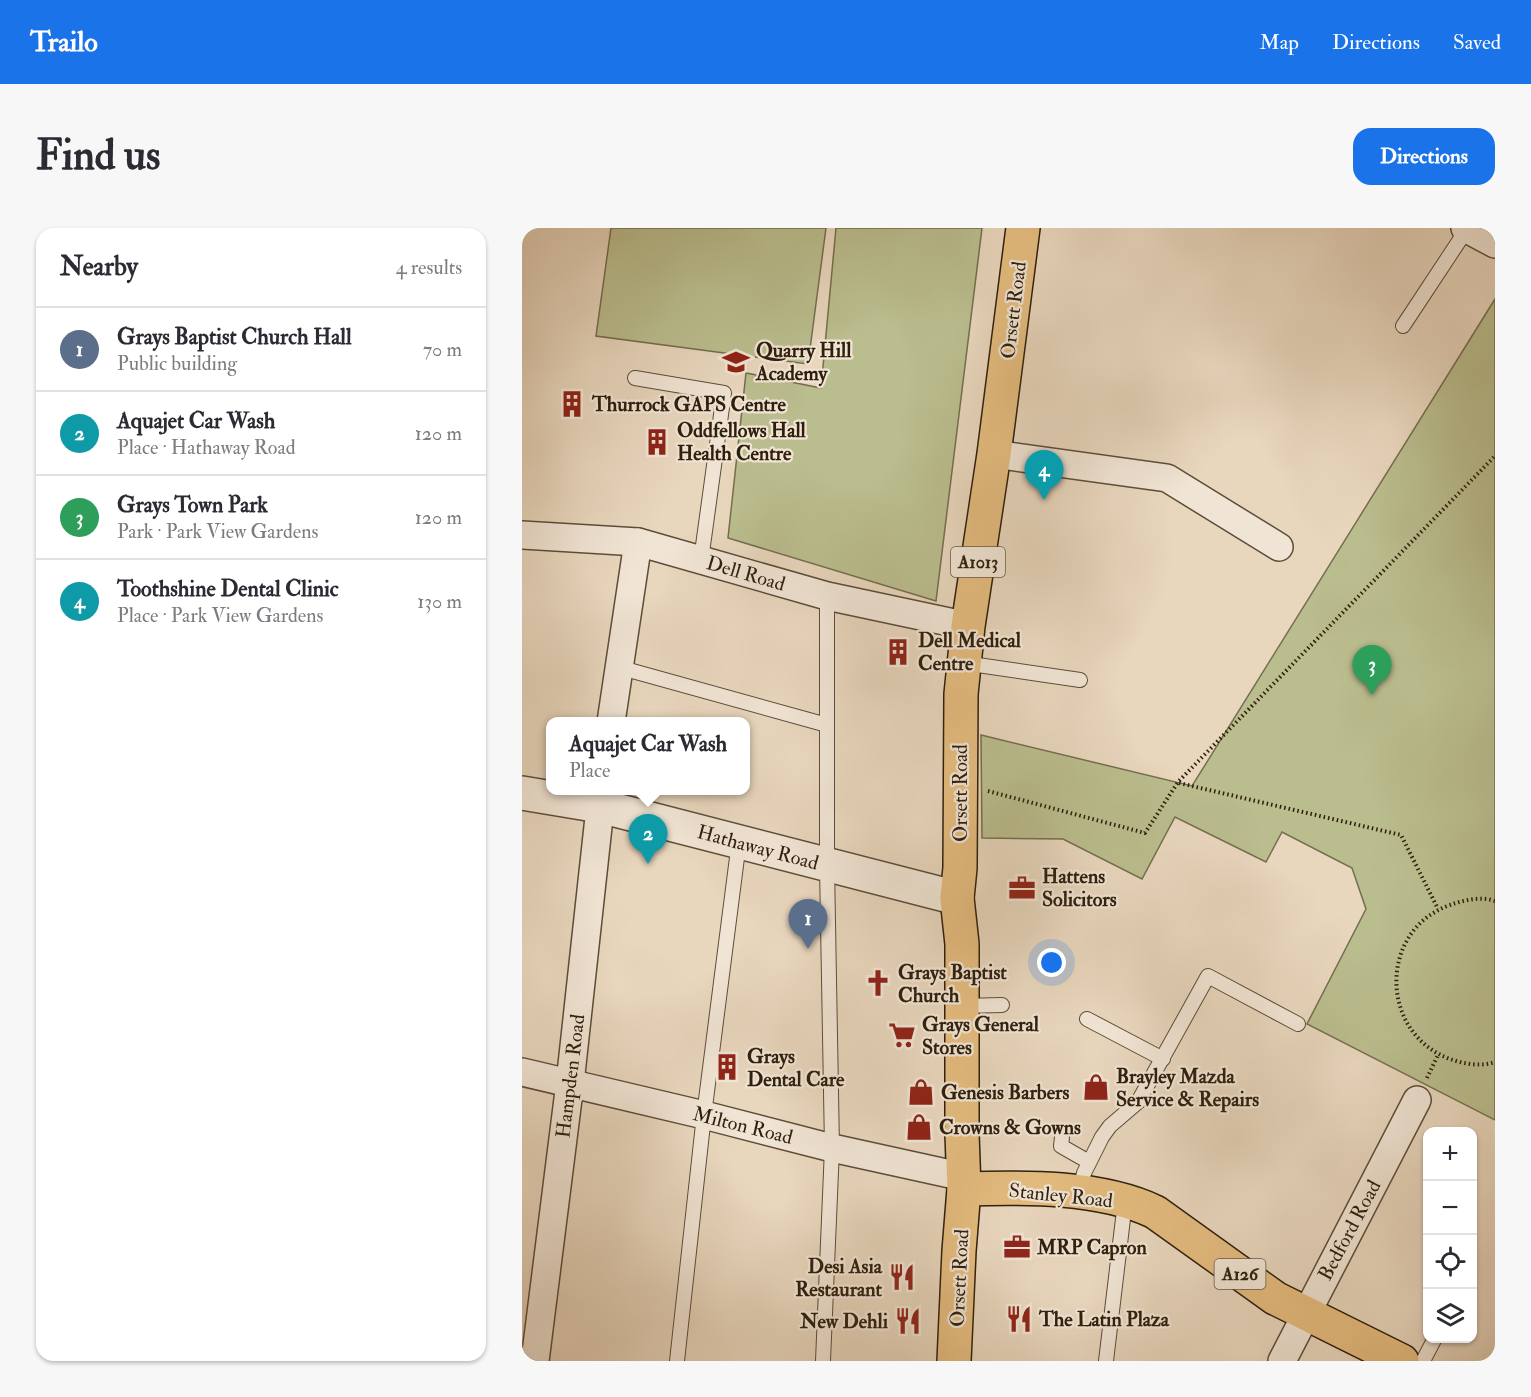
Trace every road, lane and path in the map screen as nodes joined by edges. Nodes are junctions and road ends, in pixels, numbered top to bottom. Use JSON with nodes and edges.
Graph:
{"nodes":[{"id":1,"x":1023,"y":228,"type":"edge"},
{"id":2,"x":1466,"y":229,"type":"edge"},
{"id":3,"x":1495,"y":244,"type":"edge"},
{"id":4,"x":1403,"y":326,"type":"dead end"},
{"id":5,"x":635,"y":378,"type":"dead end"},
{"id":6,"x":994,"y":454,"type":"junction"},
{"id":7,"x":1495,"y":456,"type":"edge"},
{"id":8,"x":522,"y":535,"type":"edge"},
{"id":9,"x":638,"y":542,"type":"junction"},
{"id":10,"x":1279,"y":547,"type":"dead end"},
{"id":11,"x":701,"y":560,"type":"junction"},
{"id":12,"x":827,"y":596,"type":"junction"},
{"id":13,"x":968,"y":626,"type":"junction"},
{"id":14,"x":964,"y":663,"type":"junction"},
{"id":15,"x":618,"y":667,"type":"junction"},
{"id":16,"x":1080,"y":680,"type":"dead end"},
{"id":17,"x":612,"y":717,"type":"edge"},
{"id":18,"x":827,"y":726,"type":"junction"},
{"id":19,"x":960,"y":783,"type":"junction"},
{"id":20,"x":1178,"y":783,"type":"junction"},
{"id":21,"x":522,"y":793,"type":"edge"},
{"id":22,"x":546,"y":795,"type":"edge"},
{"id":23,"x":554,"y":795,"type":"edge"},
{"id":24,"x":601,"y":798,"type":"edge"},
{"id":25,"x":738,"y":842,"type":"junction"},
{"id":26,"x":827,"y":866,"type":"junction"},
{"id":27,"x":957,"y":898,"type":"junction"},
{"id":28,"x":1495,"y":901,"type":"edge"},
{"id":29,"x":1438,"y":909,"type":"junction"},
{"id":30,"x":1002,"y":1005,"type":"dead end"},
{"id":31,"x":962,"y":1006,"type":"junction"},
{"id":32,"x":1087,"y":1018,"type":"dead end"},
{"id":33,"x":1298,"y":1024,"type":"dead end"},
{"id":34,"x":1163,"y":1059,"type":"junction"},
{"id":35,"x":1495,"y":1062,"type":"edge"},
{"id":36,"x":522,"y":1072,"type":"edge"},
{"id":37,"x":570,"y":1083,"type":"junction"},
{"id":38,"x":1417,"y":1100,"type":"dead end"},
{"id":39,"x":704,"y":1115,"type":"junction"},
{"id":40,"x":1062,"y":1137,"type":"dead end"},
{"id":41,"x":832,"y":1148,"type":"junction"},
{"id":42,"x":1084,"y":1177,"type":"junction"},
{"id":43,"x":964,"y":1183,"type":"junction"},
{"id":44,"x":1125,"y":1202,"type":"junction"},
{"id":45,"x":1305,"y":1314,"type":"junction"},
{"id":46,"x":1432,"y":1343,"type":"edge"},
{"id":47,"x":535,"y":1361,"type":"edge"},
{"id":48,"x":677,"y":1361,"type":"edge"},
{"id":49,"x":823,"y":1361,"type":"edge"},
{"id":50,"x":954,"y":1361,"type":"edge"},
{"id":51,"x":1106,"y":1361,"type":"edge"},
{"id":52,"x":1282,"y":1361,"type":"edge"},
{"id":53,"x":1402,"y":1361,"type":"edge"},
{"id":54,"x":1423,"y":1361,"type":"edge"}],
"edges":[{"from":1,"to":6,"type":"main road","name":"Orsett Road","number":"A1013"},
{"from":2,"to":3,"type":"street"},
{"from":2,"to":4,"type":"lane"},
{"from":5,"to":11,"type":"lane"},
{"from":6,"to":10,"type":"street"},
{"from":6,"to":13,"type":"main road","name":"Orsett Road","number":"A1013"},
{"from":7,"to":20,"type":"path"},
{"from":8,"to":9,"type":"street","name":"Dell Road"},
{"from":9,"to":11,"type":"street","name":"Dell Road"},
{"from":9,"to":15,"type":"street"},
{"from":11,"to":12,"type":"street","name":"Dell Road"},
{"from":12,"to":13,"type":"street","name":"Dell Road"},
{"from":12,"to":18,"type":"lane"},
{"from":13,"to":14,"type":"main road","name":"Orsett Road","number":"A1013"},
{"from":14,"to":16,"type":"lane"},
{"from":14,"to":19,"type":"main road","name":"Orsett Road","number":"A1013"},
{"from":15,"to":17,"type":"street"},
{"from":15,"to":18,"type":"lane"},
{"from":18,"to":26,"type":"lane"},
{"from":19,"to":20,"type":"path"},
{"from":19,"to":27,"type":"main road","name":"Orsett Road","number":"A1013"},
{"from":20,"to":29,"type":"path"},
{"from":21,"to":22,"type":"street","name":"Hathaway Road"},
{"from":23,"to":24,"type":"street","name":"Hathaway Road"},
{"from":24,"to":25,"type":"street","name":"Hathaway Road"},
{"from":24,"to":37,"type":"street","name":"Hampden Road"},
{"from":25,"to":26,"type":"street","name":"Hathaway Road"},
{"from":25,"to":39,"type":"lane"},
{"from":26,"to":27,"type":"street","name":"Hathaway Road"},
{"from":26,"to":41,"type":"lane"},
{"from":27,"to":31,"type":"main road","name":"Orsett Road","number":"A1013"},
{"from":28,"to":29,"type":"path"},
{"from":29,"to":35,"type":"path"},
{"from":30,"to":31,"type":"lane"},
{"from":31,"to":43,"type":"main road","name":"Orsett Road","number":"A1013"},
{"from":32,"to":34,"type":"lane"},
{"from":33,"to":34,"type":"lane"},
{"from":34,"to":42,"type":"lane"},
{"from":36,"to":37,"type":"street","name":"Milton Road"},
{"from":37,"to":39,"type":"street","name":"Milton Road"},
{"from":37,"to":47,"type":"street","name":"Hampden Road"},
{"from":38,"to":45,"type":"street","name":"Bedford Road"},
{"from":39,"to":41,"type":"street","name":"Milton Road"},
{"from":39,"to":48,"type":"lane"},
{"from":40,"to":42,"type":"lane"},
{"from":41,"to":43,"type":"street","name":"Milton Road"},
{"from":41,"to":49,"type":"lane"},
{"from":42,"to":43,"type":"main road","name":"Stanley Road","number":"A126"},
{"from":42,"to":44,"type":"main road","name":"Stanley Road","number":"A126"},
{"from":43,"to":50,"type":"main road","name":"Orsett Road"},
{"from":44,"to":45,"type":"main road","name":"Stanley Road","number":"A126"},
{"from":44,"to":51,"type":"lane"},
{"from":45,"to":52,"type":"street","name":"Bedford Road"},
{"from":45,"to":53,"type":"main road","name":"Stanley Road","number":"A126"},
{"from":46,"to":54,"type":"lane"}]}
